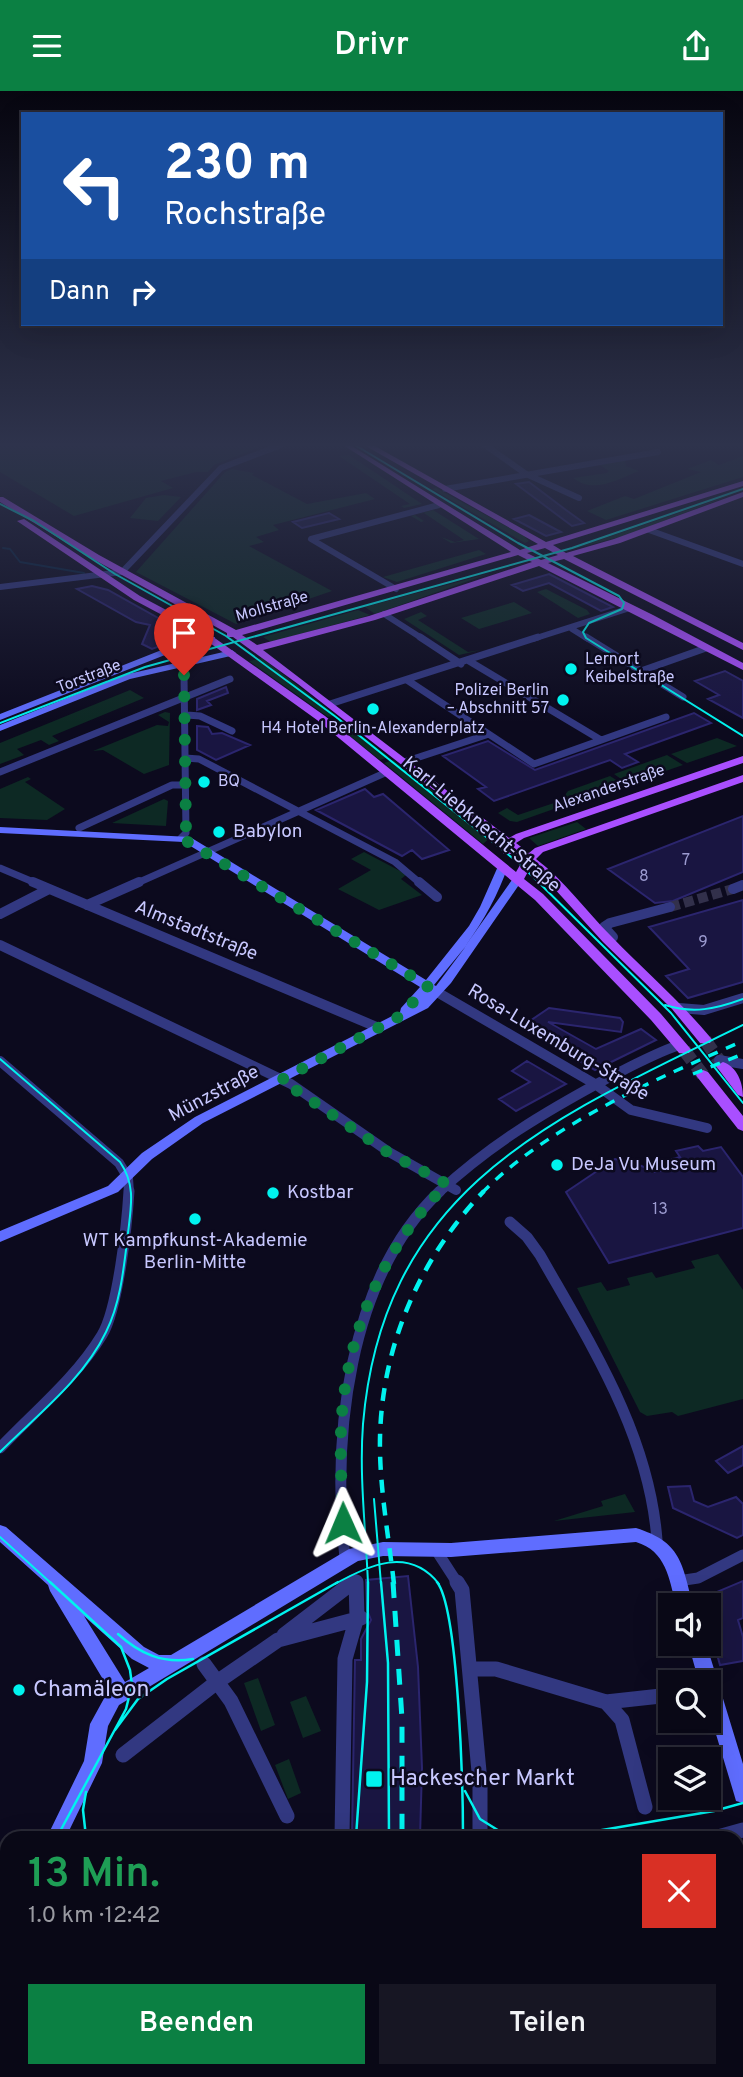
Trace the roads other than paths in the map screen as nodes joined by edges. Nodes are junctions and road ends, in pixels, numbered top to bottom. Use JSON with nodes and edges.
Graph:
{"nodes":[{"id":1,"x":44,"y":538,"type":"edge"},
{"id":2,"x":65,"y":538,"type":"edge"},
{"id":3,"x":154,"y":538,"type":"edge"},
{"id":4,"x":316,"y":538,"type":"edge"},
{"id":5,"x":493,"y":538,"type":"edge"},
{"id":6,"x":534,"y":538,"type":"edge"},
{"id":7,"x":570,"y":538,"type":"edge"},
{"id":8,"x":624,"y":538,"type":"edge"},
{"id":9,"x":670,"y":538,"type":"edge"},
{"id":10,"x":547,"y":545,"type":"junction"},
{"id":11,"x":519,"y":553,"type":"junction"},
{"id":12,"x":566,"y":555,"type":"junction"},
{"id":13,"x":538,"y":563,"type":"junction"},
{"id":14,"x":743,"y":564,"type":"edge"},
{"id":15,"x":122,"y":572,"type":"junction"},
{"id":16,"x":105,"y":576,"type":"junction"},
{"id":17,"x":0,"y":587,"type":"edge"},
{"id":18,"x":396,"y":589,"type":"junction"},
{"id":19,"x":630,"y":608,"type":"junction"},
{"id":20,"x":667,"y":610,"type":"junction"},
{"id":21,"x":384,"y":614,"type":"junction"},
{"id":22,"x":650,"y":617,"type":"junction"},
{"id":23,"x":572,"y":629,"type":"junction"},
{"id":24,"x":235,"y":634,"type":"junction"},
{"id":25,"x":212,"y":639,"type":"junction"},
{"id":26,"x":743,"y":647,"type":"edge"},
{"id":27,"x":258,"y":648,"type":"junction"},
{"id":28,"x":706,"y":648,"type":"junction"},
{"id":29,"x":232,"y":653,"type":"junction"},
{"id":30,"x":743,"y":653,"type":"edge"},
{"id":31,"x":743,"y":661,"type":"edge"},
{"id":32,"x":465,"y":662,"type":"junction"},
{"id":33,"x":743,"y":667,"type":"edge"},
{"id":34,"x":641,"y":671,"type":"junction"},
{"id":35,"x":184,"y":675,"type":"dead end"},
{"id":36,"x":230,"y":679,"type":"dead end"},
{"id":37,"x":407,"y":680,"type":"junction"},
{"id":38,"x":683,"y":697,"type":"dead end"},
{"id":39,"x":185,"y":698,"type":"junction"},
{"id":40,"x":330,"y":703,"type":"junction"},
{"id":41,"x":187,"y":715,"type":"junction"},
{"id":42,"x":0,"y":717,"type":"edge"},
{"id":43,"x":666,"y":717,"type":"dead end"},
{"id":44,"x":0,"y":728,"type":"edge"},
{"id":45,"x":232,"y":730,"type":"dead end"},
{"id":46,"x":486,"y":735,"type":"junction"},
{"id":47,"x":601,"y":740,"type":"junction"},
{"id":48,"x":186,"y":758,"type":"junction"},
{"id":49,"x":743,"y":759,"type":"edge"},
{"id":50,"x":404,"y":762,"type":"junction"},
{"id":51,"x":0,"y":772,"type":"edge"},
{"id":52,"x":387,"y":772,"type":"junction"},
{"id":53,"x":743,"y":778,"type":"edge"},
{"id":54,"x":184,"y":785,"type":"junction"},
{"id":55,"x":296,"y":810,"type":"junction"},
{"id":56,"x":0,"y":828,"type":"edge"},
{"id":57,"x":79,"y":828,"type":"junction"},
{"id":58,"x":98,"y":833,"type":"junction"},
{"id":59,"x":181,"y":838,"type":"junction"},
{"id":60,"x":509,"y":843,"type":"junction"},
{"id":61,"x":206,"y":851,"type":"junction"},
{"id":62,"x":530,"y":858,"type":"junction"},
{"id":63,"x":503,"y":866,"type":"junction"},
{"id":64,"x":0,"y":868,"type":"edge"},
{"id":65,"x":518,"y":879,"type":"junction"},
{"id":66,"x":743,"y":885,"type":"edge"},
{"id":67,"x":49,"y":889,"type":"junction"},
{"id":68,"x":733,"y":889,"type":"tunnel mouth"},
{"id":69,"x":437,"y":897,"type":"dead end"},
{"id":70,"x":87,"y":905,"type":"junction"},
{"id":71,"x":670,"y":907,"type":"tunnel mouth"},
{"id":72,"x":0,"y":914,"type":"edge"},
{"id":73,"x":613,"y":937,"type":"dead end"},
{"id":74,"x":0,"y":945,"type":"edge"},
{"id":75,"x":433,"y":989,"type":"junction"},
{"id":76,"x":743,"y":997,"type":"edge"},
{"id":77,"x":678,"y":1008,"type":"junction"},
{"id":78,"x":379,"y":1028,"type":"junction"},
{"id":79,"x":705,"y":1040,"type":"tunnel mouth"},
{"id":80,"x":682,"y":1048,"type":"joint"},
{"id":81,"x":0,"y":1061,"type":"edge"},
{"id":82,"x":721,"y":1063,"type":"joint"},
{"id":83,"x":743,"y":1065,"type":"edge"},
{"id":84,"x":703,"y":1075,"type":"tunnel mouth"},
{"id":85,"x":281,"y":1080,"type":"junction"},
{"id":86,"x":595,"y":1084,"type":"junction"},
{"id":87,"x":741,"y":1086,"type":"edge"},
{"id":88,"x":743,"y":1126,"type":"edge"},
{"id":89,"x":707,"y":1128,"type":"dead end"},
{"id":90,"x":128,"y":1178,"type":"junction"},
{"id":91,"x":451,"y":1187,"type":"junction"},
{"id":92,"x":510,"y":1222,"type":"dead end"},
{"id":93,"x":0,"y":1237,"type":"edge"},
{"id":94,"x":0,"y":1448,"type":"edge"},
{"id":95,"x":0,"y":1532,"type":"edge"},
{"id":96,"x":657,"y":1540,"type":"junction"},
{"id":97,"x":436,"y":1550,"type":"junction"},
{"id":98,"x":743,"y":1555,"type":"edge"},
{"id":99,"x":670,"y":1557,"type":"joint"},
{"id":100,"x":345,"y":1558,"type":"junction"},
{"id":101,"x":50,"y":1577,"type":"junction"},
{"id":102,"x":678,"y":1581,"type":"junction"},
{"id":103,"x":682,"y":1593,"type":"edge"},
{"id":104,"x":359,"y":1617,"type":"junction"},
{"id":105,"x":278,"y":1640,"type":"junction"},
{"id":106,"x":172,"y":1663,"type":"junction"},
{"id":107,"x":204,"y":1664,"type":"dead end"},
{"id":108,"x":471,"y":1669,"type":"junction"},
{"id":109,"x":217,"y":1682,"type":"junction"},
{"id":110,"x":121,"y":1692,"type":"junction"},
{"id":111,"x":658,"y":1696,"type":"edge"},
{"id":112,"x":607,"y":1702,"type":"junction"},
{"id":113,"x":721,"y":1722,"type":"edge"},
{"id":114,"x":123,"y":1755,"type":"dead end"},
{"id":115,"x":93,"y":1763,"type":"joint"},
{"id":116,"x":742,"y":1785,"type":"edge"},
{"id":117,"x":76,"y":1797,"type":"joint"},
{"id":118,"x":645,"y":1807,"type":"dead end"},
{"id":119,"x":286,"y":1816,"type":"dead end"},
{"id":120,"x":59,"y":1831,"type":"edge"},
{"id":121,"x":342,"y":1831,"type":"edge"},
{"id":122,"x":480,"y":1831,"type":"edge"}],
"edges":[{"from":1,"to":16,"type":"main road","name":"Karl-Liebknecht-Straße"},
{"from":2,"to":15,"type":"main road","name":"Karl-Liebknecht-Straße"},
{"from":3,"to":15,"type":"street"},
{"from":4,"to":18,"type":"street"},
{"from":5,"to":11,"type":"main road"},
{"from":6,"to":10,"type":"main road"},
{"from":7,"to":10,"type":"main road","name":"Mollstraße"},
{"from":8,"to":12,"type":"main road","name":"Mollstraße"},
{"from":9,"to":14,"type":"street"},
{"from":10,"to":11,"type":"main road","name":"Mollstraße"},
{"from":10,"to":12,"type":"main road"},
{"from":11,"to":13,"type":"main road"},
{"from":11,"to":18,"type":"main road","name":"Mollstraße"},
{"from":12,"to":13,"type":"main road","name":"Mollstraße"},
{"from":12,"to":20,"type":"main road"},
{"from":13,"to":19,"type":"main road"},
{"from":13,"to":21,"type":"main road","name":"Mollstraße"},
{"from":15,"to":16,"type":"street"},
{"from":15,"to":24,"type":"main road","name":"Karl-Liebknecht-Straße"},
{"from":16,"to":17,"type":"street"},
{"from":16,"to":25,"type":"main road","name":"Karl-Liebknecht-Straße"},
{"from":18,"to":24,"type":"main road","name":"Mollstraße"},
{"from":19,"to":22,"type":"main road"},
{"from":19,"to":23,"type":"street"},
{"from":20,"to":26,"type":"main road"},
{"from":20,"to":30,"type":"main road"},
{"from":21,"to":27,"type":"main road","name":"Mollstraße"},
{"from":21,"to":32,"type":"street"},
{"from":22,"to":28,"type":"main road"},
{"from":22,"to":31,"type":"main road"},
{"from":23,"to":32,"type":"street"},
{"from":23,"to":34,"type":"street"},
{"from":24,"to":25,"type":"main road","name":"Mollstraße"},
{"from":24,"to":27,"type":"main road","name":"Karl-Liebknecht-Straße"},
{"from":25,"to":29,"type":"main road","name":"Karl-Liebknecht-Straße"},
{"from":25,"to":42,"type":"street","name":"Torstraße"},
{"from":27,"to":29,"type":"main road","name":"Mollstraße"},
{"from":27,"to":40,"type":"main road","name":"Karl-Liebknecht-Straße"},
{"from":28,"to":33,"type":"main road"},
{"from":28,"to":34,"type":"street"},
{"from":29,"to":44,"type":"street","name":"Torstraße"},
{"from":29,"to":52,"type":"main road","name":"Karl-Liebknecht-Straße"},
{"from":32,"to":37,"type":"street"},
{"from":32,"to":47,"type":"street"},
{"from":34,"to":38,"type":"street"},
{"from":35,"to":39,"type":"street"},
{"from":36,"to":39,"type":"street"},
{"from":37,"to":40,"type":"street"},
{"from":37,"to":46,"type":"street"},
{"from":39,"to":41,"type":"street"},
{"from":39,"to":51,"type":"street"},
{"from":40,"to":50,"type":"main road","name":"Karl-Liebknecht-Straße"},
{"from":41,"to":45,"type":"street"},
{"from":41,"to":48,"type":"street"},
{"from":43,"to":47,"type":"street"},
{"from":46,"to":47,"type":"street"},
{"from":46,"to":50,"type":"street"},
{"from":48,"to":54,"type":"street"},
{"from":48,"to":55,"type":"street"},
{"from":49,"to":60,"type":"main road","name":"Alexanderstraße"},
{"from":50,"to":60,"type":"main road","name":"Karl-Liebknecht-Straße"},
{"from":52,"to":55,"type":"street"},
{"from":52,"to":63,"type":"main road","name":"Karl-Liebknecht-Straße"},
{"from":53,"to":62,"type":"main road","name":"Alexanderstraße"},
{"from":54,"to":57,"type":"street"},
{"from":54,"to":59,"type":"street"},
{"from":55,"to":61,"type":"street"},
{"from":55,"to":69,"type":"street"},
{"from":56,"to":57,"type":"street","name":"Rosa-Luxemburg-Straße"},
{"from":56,"to":58,"type":"street","name":"Rosa-Luxemburg-Straße"},
{"from":57,"to":58,"type":"street","name":"Rosa-Luxemburg-Straße"},
{"from":58,"to":59,"type":"street","name":"Rosa-Luxemburg-Straße"},
{"from":59,"to":61,"type":"street","name":"Rosa-Luxemburg-Straße"},
{"from":60,"to":62,"type":"main road","name":"Karl-Liebknecht-Straße"},
{"from":60,"to":63,"type":"main road"},
{"from":61,"to":70,"type":"street"},
{"from":61,"to":75,"type":"street","name":"Rosa-Luxemburg-Straße"},
{"from":62,"to":65,"type":"main road"},
{"from":62,"to":77,"type":"main road","name":"Karl-Liebknecht-Straße"},
{"from":63,"to":65,"type":"main road","name":"Karl-Liebknecht-Straße"},
{"from":63,"to":75,"type":"street"},
{"from":64,"to":67,"type":"street","name":"Almstadtstraße"},
{"from":65,"to":75,"type":"street"},
{"from":65,"to":80,"type":"main road","name":"Karl-Liebknecht-Straße"},
{"from":66,"to":68,"type":"street"},
{"from":67,"to":70,"type":"street","name":"Almstadtstraße"},
{"from":67,"to":72,"type":"street"},
{"from":70,"to":78,"type":"street","name":"Almstadtstraße"},
{"from":71,"to":73,"type":"street"},
{"from":74,"to":85,"type":"street"},
{"from":75,"to":78,"type":"street","name":"Münzstraße"},
{"from":75,"to":86,"type":"street","name":"Rosa-Luxemburg-Straße"},
{"from":76,"to":77,"type":"street"},
{"from":77,"to":79,"type":"main road","name":"Karl-Liebknecht-Straße"},
{"from":78,"to":85,"type":"street","name":"Münzstraße"},
{"from":80,"to":86,"type":"street"},
{"from":81,"to":90,"type":"street"},
{"from":82,"to":83,"type":"street"},
{"from":82,"to":87,"type":"main road"},
{"from":84,"to":88,"type":"main road"},
{"from":85,"to":90,"type":"street","name":"Münzstraße"},
{"from":85,"to":91,"type":"street"},
{"from":86,"to":89,"type":"street","name":"Rosa-Luxemburg-Straße"},
{"from":86,"to":91,"type":"street"},
{"from":90,"to":93,"type":"street","name":"Münzstraße"},
{"from":90,"to":94,"type":"street"},
{"from":91,"to":100,"type":"street"},
{"from":92,"to":96,"type":"street"},
{"from":95,"to":101,"type":"street"},
{"from":96,"to":97,"type":"street"},
{"from":96,"to":99,"type":"street"},
{"from":97,"to":100,"type":"street"},
{"from":97,"to":108,"type":"street"},
{"from":98,"to":102,"type":"street"},
{"from":99,"to":102,"type":"street"},
{"from":100,"to":106,"type":"street"},
{"from":101,"to":106,"type":"street"},
{"from":101,"to":110,"type":"street"},
{"from":102,"to":103,"type":"street"},
{"from":104,"to":105,"type":"street"},
{"from":104,"to":105,"type":"street"},
{"from":104,"to":121,"type":"street"},
{"from":105,"to":109,"type":"street"},
{"from":106,"to":110,"type":"street"},
{"from":107,"to":109,"type":"street"},
{"from":108,"to":112,"type":"street"},
{"from":108,"to":122,"type":"street"},
{"from":109,"to":114,"type":"street"},
{"from":109,"to":119,"type":"street"},
{"from":110,"to":115,"type":"street"},
{"from":111,"to":112,"type":"street"},
{"from":112,"to":118,"type":"street"},
{"from":113,"to":116,"type":"street"},
{"from":115,"to":117,"type":"street"},
{"from":117,"to":120,"type":"street"}]}
